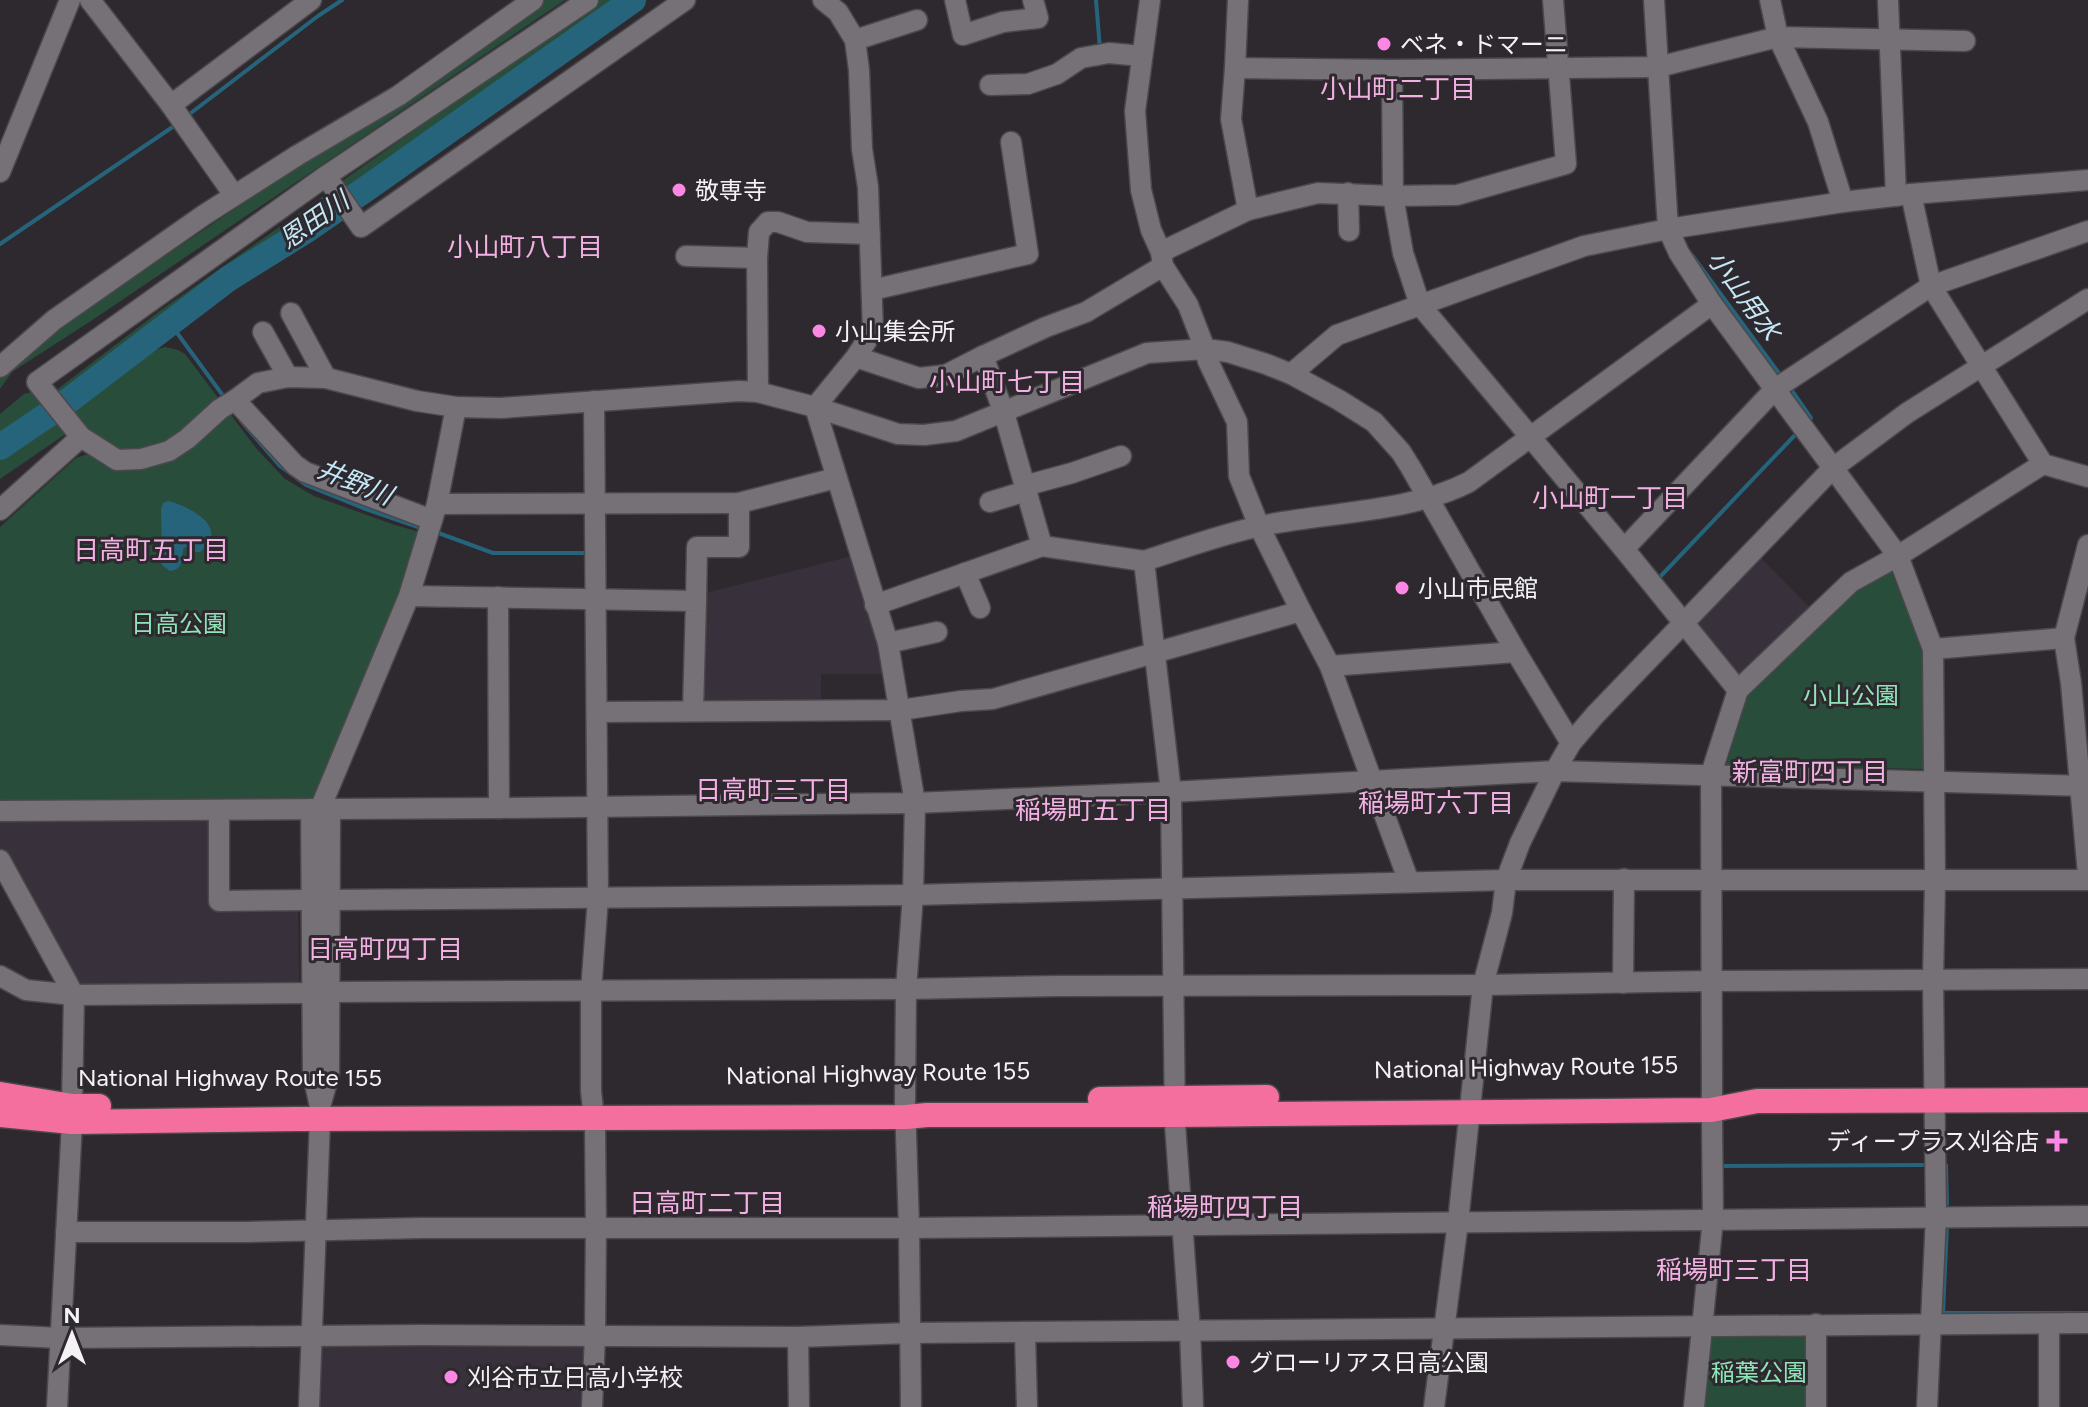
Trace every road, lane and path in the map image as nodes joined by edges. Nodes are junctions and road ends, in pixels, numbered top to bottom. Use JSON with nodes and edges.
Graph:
{"nodes":[{"id":1,"x":70,"y":0,"type":"edge"},
{"id":2,"x":90,"y":0,"type":"edge"},
{"id":3,"x":311,"y":0,"type":"edge"},
{"id":4,"x":533,"y":0,"type":"edge"},
{"id":5,"x":588,"y":0,"type":"edge"},
{"id":6,"x":685,"y":0,"type":"edge"},
{"id":7,"x":823,"y":0,"type":"edge"},
{"id":8,"x":955,"y":0,"type":"edge"},
{"id":9,"x":1033,"y":0,"type":"edge"},
{"id":10,"x":1150,"y":0,"type":"edge"},
{"id":11,"x":1238,"y":0,"type":"edge"},
{"id":12,"x":1553,"y":0,"type":"edge"},
{"id":13,"x":1654,"y":0,"type":"edge"},
{"id":14,"x":1770,"y":0,"type":"edge"},
{"id":15,"x":1888,"y":0,"type":"edge"},
{"id":16,"x":917,"y":20,"type":"dead end"},
{"id":17,"x":1778,"y":37,"type":"junction"},
{"id":18,"x":1890,"y":39,"type":"junction"},
{"id":19,"x":855,"y":40,"type":"junction"},
{"id":20,"x":1965,"y":41,"type":"dead end"},
{"id":21,"x":1142,"y":56,"type":"junction"},
{"id":22,"x":1658,"y":67,"type":"junction"},
{"id":23,"x":1235,"y":68,"type":"junction"},
{"id":24,"x":1558,"y":68,"type":"junction"},
{"id":25,"x":1392,"y":70,"type":"junction"},
{"id":26,"x":990,"y":85,"type":"dead end"},
{"id":27,"x":178,"y":115,"type":"junction"},
{"id":28,"x":1011,"y":142,"type":"dead end"},
{"id":29,"x":0,"y":172,"type":"edge"},
{"id":30,"x":326,"y":176,"type":"junction"},
{"id":31,"x":2088,"y":180,"type":"edge"},
{"id":32,"x":1348,"y":193,"type":"junction"},
{"id":33,"x":234,"y":195,"type":"junction"},
{"id":34,"x":1903,"y":195,"type":"junction"},
{"id":35,"x":1393,"y":196,"type":"junction"},
{"id":36,"x":1843,"y":202,"type":"junction"},
{"id":37,"x":1248,"y":210,"type":"junction"},
{"id":38,"x":1668,"y":229,"type":"junction"},
{"id":39,"x":1349,"y":231,"type":"dead end"},
{"id":40,"x":2088,"y":231,"type":"edge"},
{"id":41,"x":870,"y":234,"type":"junction"},
{"id":42,"x":686,"y":256,"type":"dead end"},
{"id":43,"x":757,"y":258,"type":"junction"},
{"id":44,"x":1162,"y":259,"type":"junction"},
{"id":45,"x":1931,"y":286,"type":"junction"},
{"id":46,"x":872,"y":290,"type":"junction"},
{"id":47,"x":2088,"y":299,"type":"edge"},
{"id":48,"x":1712,"y":304,"type":"junction"},
{"id":49,"x":1420,"y":305,"type":"junction"},
{"id":50,"x":291,"y":313,"type":"dead end"},
{"id":51,"x":263,"y":332,"type":"dead end"},
{"id":52,"x":1205,"y":349,"type":"junction"},
{"id":53,"x":983,"y":356,"type":"junction"},
{"id":54,"x":856,"y":357,"type":"junction"},
{"id":55,"x":1,"y":363,"type":"edge"},
{"id":56,"x":1983,"y":366,"type":"junction"},
{"id":57,"x":1291,"y":374,"type":"junction"},
{"id":58,"x":288,"y":377,"type":"junction"},
{"id":59,"x":326,"y":378,"type":"junction"},
{"id":60,"x":1775,"y":389,"type":"junction"},
{"id":61,"x":758,"y":392,"type":"junction"},
{"id":62,"x":594,"y":401,"type":"junction"},
{"id":63,"x":231,"y":402,"type":"junction"},
{"id":64,"x":456,"y":407,"type":"junction"},
{"id":65,"x":815,"y":407,"type":"junction"},
{"id":66,"x":1004,"y":413,"type":"junction"},
{"id":67,"x":77,"y":432,"type":"junction"},
{"id":68,"x":1530,"y":436,"type":"junction"},
{"id":69,"x":1121,"y":456,"type":"dead end"},
{"id":70,"x":2043,"y":464,"type":"junction"},
{"id":71,"x":1833,"y":468,"type":"junction"},
{"id":72,"x":2088,"y":477,"type":"edge"},
{"id":73,"x":836,"y":478,"type":"junction"},
{"id":74,"x":1025,"y":488,"type":"junction"},
{"id":75,"x":1427,"y":499,"type":"junction"},
{"id":76,"x":990,"y":502,"type":"dead end"},
{"id":77,"x":739,"y":503,"type":"junction"},
{"id":78,"x":595,"y":504,"type":"junction"},
{"id":79,"x":0,"y":510,"type":"edge"},
{"id":80,"x":432,"y":521,"type":"junction"},
{"id":81,"x":1259,"y":526,"type":"junction"},
{"id":82,"x":2088,"y":545,"type":"edge"},
{"id":83,"x":1042,"y":546,"type":"junction"},
{"id":84,"x":1624,"y":549,"type":"junction"},
{"id":85,"x":1898,"y":556,"type":"junction"},
{"id":86,"x":1144,"y":561,"type":"junction"},
{"id":87,"x":965,"y":573,"type":"junction"},
{"id":88,"x":409,"y":596,"type":"junction"},
{"id":89,"x":498,"y":597,"type":"junction"},
{"id":90,"x":596,"y":600,"type":"junction"},
{"id":91,"x":696,"y":601,"type":"junction"},
{"id":92,"x":875,"y":605,"type":"junction"},
{"id":93,"x":980,"y":608,"type":"dead end"},
{"id":94,"x":1301,"y":611,"type":"junction"},
{"id":95,"x":1684,"y":623,"type":"junction"},
{"id":96,"x":937,"y":632,"type":"dead end"},
{"id":97,"x":2064,"y":638,"type":"junction"},
{"id":98,"x":888,"y":643,"type":"junction"},
{"id":99,"x":1933,"y":649,"type":"junction"},
{"id":100,"x":1516,"y":652,"type":"junction"},
{"id":101,"x":1156,"y":654,"type":"junction"},
{"id":102,"x":1330,"y":666,"type":"junction"},
{"id":103,"x":1738,"y":690,"type":"junction"},
{"id":104,"x":693,"y":710,"type":"junction"},
{"id":105,"x":901,"y":710,"type":"junction"},
{"id":106,"x":597,"y":712,"type":"junction"},
{"id":107,"x":1571,"y":743,"type":"junction"},
{"id":108,"x":1555,"y":771,"type":"junction"},
{"id":109,"x":1711,"y":774,"type":"junction"},
{"id":110,"x":1372,"y":781,"type":"junction"},
{"id":111,"x":1935,"y":782,"type":"junction"},
{"id":112,"x":2084,"y":786,"type":"edge"},
{"id":113,"x":1171,"y":792,"type":"junction"},
{"id":114,"x":915,"y":803,"type":"junction"},
{"id":115,"x":596,"y":807,"type":"junction"},
{"id":116,"x":499,"y":808,"type":"junction"},
{"id":117,"x":320,"y":809,"type":"junction"},
{"id":118,"x":219,"y":810,"type":"junction"},
{"id":119,"x":0,"y":811,"type":"edge"},
{"id":120,"x":0,"y":860,"type":"edge"},
{"id":121,"x":2088,"y":877,"type":"edge"},
{"id":122,"x":1624,"y":879,"type":"junction"},
{"id":123,"x":1506,"y":880,"type":"junction"},
{"id":124,"x":1711,"y":880,"type":"junction"},
{"id":125,"x":1935,"y":881,"type":"junction"},
{"id":126,"x":1409,"y":882,"type":"junction"},
{"id":127,"x":1174,"y":889,"type":"junction"},
{"id":128,"x":913,"y":895,"type":"junction"},
{"id":129,"x":598,"y":898,"type":"junction"},
{"id":130,"x":321,"y":900,"type":"junction"},
{"id":131,"x":0,"y":976,"type":"edge"},
{"id":132,"x":2088,"y":979,"type":"edge"},
{"id":133,"x":1933,"y":980,"type":"junction"},
{"id":134,"x":1711,"y":981,"type":"junction"},
{"id":135,"x":1623,"y":983,"type":"junction"},
{"id":136,"x":1483,"y":985,"type":"junction"},
{"id":137,"x":1174,"y":986,"type":"junction"},
{"id":138,"x":906,"y":989,"type":"junction"},
{"id":139,"x":591,"y":991,"type":"junction"},
{"id":140,"x":322,"y":992,"type":"junction"},
{"id":141,"x":74,"y":995,"type":"junction"},
{"id":142,"x":0,"y":1094,"type":"edge"},
{"id":143,"x":1935,"y":1100,"type":"junction"},
{"id":144,"x":2088,"y":1100,"type":"edge"},
{"id":145,"x":1712,"y":1101,"type":"junction"},
{"id":146,"x":1470,"y":1104,"type":"junction"},
{"id":147,"x":1175,"y":1106,"type":"junction"},
{"id":148,"x":594,"y":1110,"type":"junction"},
{"id":149,"x":906,"y":1110,"type":"junction"},
{"id":150,"x":320,"y":1113,"type":"junction"},
{"id":151,"x":72,"y":1114,"type":"junction"},
{"id":152,"x":0,"y":1115,"type":"edge"},
{"id":153,"x":2088,"y":1216,"type":"edge"},
{"id":154,"x":1936,"y":1217,"type":"junction"},
{"id":155,"x":1713,"y":1219,"type":"junction"},
{"id":156,"x":1458,"y":1222,"type":"junction"},
{"id":157,"x":1181,"y":1225,"type":"junction"},
{"id":158,"x":596,"y":1228,"type":"junction"},
{"id":159,"x":909,"y":1228,"type":"junction"},
{"id":160,"x":316,"y":1230,"type":"junction"},
{"id":161,"x":66,"y":1232,"type":"junction"},
{"id":162,"x":2088,"y":1323,"type":"edge"},
{"id":163,"x":1816,"y":1324,"type":"junction"},
{"id":164,"x":2049,"y":1324,"type":"junction"},
{"id":165,"x":1931,"y":1325,"type":"junction"},
{"id":166,"x":1702,"y":1327,"type":"junction"},
{"id":167,"x":1445,"y":1328,"type":"junction"},
{"id":168,"x":1190,"y":1331,"type":"junction"},
{"id":169,"x":1025,"y":1332,"type":"junction"},
{"id":170,"x":910,"y":1333,"type":"junction"},
{"id":171,"x":0,"y":1335,"type":"edge"},
{"id":172,"x":595,"y":1335,"type":"junction"},
{"id":173,"x":311,"y":1337,"type":"junction"},
{"id":174,"x":798,"y":1337,"type":"junction"},
{"id":175,"x":60,"y":1338,"type":"junction"},
{"id":176,"x":57,"y":1407,"type":"edge"},
{"id":177,"x":309,"y":1407,"type":"edge"},
{"id":178,"x":592,"y":1407,"type":"edge"},
{"id":179,"x":799,"y":1407,"type":"edge"},
{"id":180,"x":911,"y":1407,"type":"edge"},
{"id":181,"x":1027,"y":1407,"type":"edge"},
{"id":182,"x":1193,"y":1407,"type":"edge"},
{"id":183,"x":1434,"y":1407,"type":"edge"},
{"id":184,"x":1694,"y":1407,"type":"edge"},
{"id":185,"x":1816,"y":1407,"type":"edge"},
{"id":186,"x":1927,"y":1407,"type":"edge"},
{"id":187,"x":2049,"y":1407,"type":"edge"}],
"edges":[{"from":1,"to":29,"type":"street"},
{"from":2,"to":27,"type":"street"},
{"from":3,"to":27,"type":"street"},
{"from":4,"to":33,"type":"street"},
{"from":5,"to":30,"type":"street"},
{"from":6,"to":30,"type":"street"},
{"from":7,"to":19,"type":"street"},
{"from":8,"to":9,"type":"street"},
{"from":10,"to":21,"type":"street"},
{"from":11,"to":23,"type":"street"},
{"from":12,"to":24,"type":"street"},
{"from":13,"to":22,"type":"street"},
{"from":14,"to":17,"type":"street"},
{"from":15,"to":18,"type":"street"},
{"from":16,"to":19,"type":"street"},
{"from":17,"to":18,"type":"street"},
{"from":17,"to":22,"type":"street"},
{"from":17,"to":36,"type":"street"},
{"from":18,"to":20,"type":"street"},
{"from":18,"to":34,"type":"street"},
{"from":19,"to":41,"type":"street"},
{"from":21,"to":26,"type":"street"},
{"from":21,"to":44,"type":"street"},
{"from":22,"to":24,"type":"street"},
{"from":22,"to":38,"type":"street"},
{"from":23,"to":25,"type":"street"},
{"from":23,"to":37,"type":"street"},
{"from":24,"to":25,"type":"street"},
{"from":24,"to":35,"type":"street"},
{"from":25,"to":35,"type":"street"},
{"from":27,"to":33,"type":"street"},
{"from":28,"to":46,"type":"street"},
{"from":30,"to":67,"type":"street"},
{"from":31,"to":34,"type":"street"},
{"from":32,"to":35,"type":"street"},
{"from":32,"to":37,"type":"street"},
{"from":32,"to":39,"type":"street"},
{"from":33,"to":55,"type":"street"},
{"from":34,"to":36,"type":"street"},
{"from":34,"to":45,"type":"street"},
{"from":35,"to":49,"type":"street"},
{"from":36,"to":38,"type":"street"},
{"from":37,"to":44,"type":"street"},
{"from":38,"to":48,"type":"street"},
{"from":38,"to":49,"type":"street"},
{"from":40,"to":45,"type":"street"},
{"from":41,"to":43,"type":"street"},
{"from":41,"to":46,"type":"street"},
{"from":42,"to":43,"type":"street"},
{"from":43,"to":61,"type":"street"},
{"from":44,"to":52,"type":"street"},
{"from":44,"to":53,"type":"street"},
{"from":45,"to":56,"type":"street"},
{"from":45,"to":60,"type":"street"},
{"from":46,"to":54,"type":"street"},
{"from":47,"to":56,"type":"street"},
{"from":48,"to":60,"type":"street"},
{"from":48,"to":68,"type":"street"},
{"from":49,"to":57,"type":"street"},
{"from":49,"to":68,"type":"street"},
{"from":50,"to":59,"type":"street"},
{"from":51,"to":58,"type":"street"},
{"from":52,"to":57,"type":"street"},
{"from":52,"to":66,"type":"street"},
{"from":52,"to":81,"type":"street"},
{"from":53,"to":54,"type":"street"},
{"from":53,"to":66,"type":"street"},
{"from":54,"to":65,"type":"street"},
{"from":56,"to":70,"type":"street"},
{"from":56,"to":71,"type":"street"},
{"from":57,"to":75,"type":"street"},
{"from":58,"to":59,"type":"street"},
{"from":58,"to":63,"type":"street"},
{"from":59,"to":64,"type":"street"},
{"from":60,"to":71,"type":"street"},
{"from":60,"to":84,"type":"street"},
{"from":61,"to":62,"type":"street"},
{"from":61,"to":65,"type":"street"},
{"from":62,"to":64,"type":"street"},
{"from":62,"to":78,"type":"street"},
{"from":63,"to":67,"type":"street"},
{"from":63,"to":80,"type":"street"},
{"from":64,"to":80,"type":"street"},
{"from":65,"to":66,"type":"street"},
{"from":65,"to":73,"type":"street"},
{"from":66,"to":74,"type":"street"},
{"from":67,"to":79,"type":"street"},
{"from":68,"to":75,"type":"street"},
{"from":68,"to":84,"type":"street"},
{"from":69,"to":74,"type":"street"},
{"from":70,"to":72,"type":"street"},
{"from":70,"to":85,"type":"street"},
{"from":71,"to":85,"type":"street"},
{"from":71,"to":95,"type":"street"},
{"from":73,"to":77,"type":"street"},
{"from":73,"to":92,"type":"street"},
{"from":74,"to":76,"type":"street"},
{"from":74,"to":83,"type":"street"},
{"from":75,"to":81,"type":"street"},
{"from":75,"to":100,"type":"street"},
{"from":77,"to":78,"type":"street"},
{"from":77,"to":91,"type":"street"},
{"from":78,"to":80,"type":"street"},
{"from":78,"to":90,"type":"street"},
{"from":80,"to":88,"type":"street"},
{"from":81,"to":86,"type":"street"},
{"from":81,"to":94,"type":"street"},
{"from":82,"to":97,"type":"street"},
{"from":83,"to":86,"type":"street"},
{"from":83,"to":87,"type":"street"},
{"from":84,"to":95,"type":"street"},
{"from":85,"to":99,"type":"street"},
{"from":85,"to":103,"type":"street"},
{"from":86,"to":101,"type":"street"},
{"from":87,"to":92,"type":"street"},
{"from":87,"to":93,"type":"street"},
{"from":88,"to":89,"type":"street"},
{"from":88,"to":117,"type":"street"},
{"from":89,"to":90,"type":"street"},
{"from":89,"to":116,"type":"street"},
{"from":90,"to":91,"type":"street"},
{"from":90,"to":106,"type":"street"},
{"from":91,"to":104,"type":"street"},
{"from":92,"to":98,"type":"street"},
{"from":94,"to":101,"type":"street"},
{"from":94,"to":102,"type":"street"},
{"from":95,"to":103,"type":"street"},
{"from":95,"to":107,"type":"street"},
{"from":96,"to":98,"type":"street"},
{"from":97,"to":99,"type":"street"},
{"from":97,"to":112,"type":"street"},
{"from":98,"to":105,"type":"street"},
{"from":99,"to":111,"type":"street"},
{"from":100,"to":102,"type":"street"},
{"from":100,"to":107,"type":"street"},
{"from":101,"to":105,"type":"street"},
{"from":101,"to":113,"type":"street"},
{"from":102,"to":110,"type":"street"},
{"from":103,"to":109,"type":"street"},
{"from":104,"to":105,"type":"street"},
{"from":104,"to":106,"type":"street"},
{"from":105,"to":114,"type":"street"},
{"from":106,"to":115,"type":"street"},
{"from":107,"to":108,"type":"street"},
{"from":108,"to":109,"type":"street"},
{"from":108,"to":110,"type":"street"},
{"from":108,"to":123,"type":"street"},
{"from":109,"to":111,"type":"street"},
{"from":109,"to":124,"type":"street"},
{"from":110,"to":113,"type":"street"},
{"from":110,"to":126,"type":"street"},
{"from":111,"to":112,"type":"street"},
{"from":111,"to":125,"type":"street"},
{"from":112,"to":121,"type":"street"},
{"from":113,"to":114,"type":"street"},
{"from":113,"to":127,"type":"street"},
{"from":114,"to":115,"type":"street"},
{"from":114,"to":128,"type":"street"},
{"from":115,"to":116,"type":"street"},
{"from":115,"to":129,"type":"street"},
{"from":116,"to":117,"type":"street"},
{"from":117,"to":118,"type":"street"},
{"from":117,"to":130,"type":"street"},
{"from":118,"to":119,"type":"street"},
{"from":118,"to":130,"type":"street"},
{"from":120,"to":141,"type":"street"},
{"from":121,"to":125,"type":"street"},
{"from":122,"to":123,"type":"street"},
{"from":122,"to":124,"type":"street"},
{"from":122,"to":135,"type":"street"},
{"from":123,"to":126,"type":"street"},
{"from":123,"to":136,"type":"street"},
{"from":124,"to":125,"type":"street"},
{"from":124,"to":134,"type":"street"},
{"from":125,"to":133,"type":"street"},
{"from":126,"to":127,"type":"street"},
{"from":127,"to":128,"type":"street"},
{"from":127,"to":137,"type":"street"},
{"from":128,"to":129,"type":"street"},
{"from":128,"to":138,"type":"street"},
{"from":129,"to":130,"type":"street"},
{"from":129,"to":139,"type":"street"},
{"from":130,"to":140,"type":"street"},
{"from":131,"to":141,"type":"street"},
{"from":132,"to":133,"type":"street"},
{"from":133,"to":134,"type":"street"},
{"from":133,"to":143,"type":"street"},
{"from":134,"to":135,"type":"street"},
{"from":134,"to":145,"type":"street"},
{"from":135,"to":136,"type":"street"},
{"from":136,"to":137,"type":"street"},
{"from":136,"to":146,"type":"street"},
{"from":137,"to":138,"type":"street"},
{"from":137,"to":147,"type":"street"},
{"from":138,"to":139,"type":"street"},
{"from":138,"to":149,"type":"street"},
{"from":139,"to":140,"type":"street"},
{"from":139,"to":148,"type":"street"},
{"from":140,"to":141,"type":"street"},
{"from":140,"to":150,"type":"street"},
{"from":141,"to":151,"type":"street"},
{"from":142,"to":151,"type":"highway","name":"National Highway Route 155"},
{"from":143,"to":144,"type":"highway","name":"National Highway Route 155"},
{"from":143,"to":145,"type":"highway","name":"National Highway Route 155"},
{"from":143,"to":154,"type":"street"},
{"from":145,"to":146,"type":"highway","name":"National Highway Route 155"},
{"from":145,"to":155,"type":"street"},
{"from":146,"to":147,"type":"highway","name":"National Highway Route 155"},
{"from":146,"to":156,"type":"street"},
{"from":147,"to":149,"type":"highway","name":"National Highway Route 155"},
{"from":147,"to":157,"type":"street"},
{"from":148,"to":149,"type":"highway","name":"National Highway Route 155"},
{"from":148,"to":150,"type":"highway","name":"National Highway Route 155"},
{"from":148,"to":158,"type":"street"},
{"from":149,"to":159,"type":"street"},
{"from":150,"to":151,"type":"highway","name":"National Highway Route 155"},
{"from":150,"to":160,"type":"street"},
{"from":151,"to":152,"type":"highway","name":"National Highway Route 155"},
{"from":151,"to":161,"type":"street"},
{"from":153,"to":154,"type":"street"},
{"from":154,"to":155,"type":"street"},
{"from":154,"to":165,"type":"street"},
{"from":155,"to":156,"type":"street"},
{"from":155,"to":166,"type":"street"},
{"from":156,"to":157,"type":"street"},
{"from":156,"to":167,"type":"street"},
{"from":157,"to":159,"type":"street"},
{"from":157,"to":168,"type":"street"},
{"from":158,"to":159,"type":"street"},
{"from":158,"to":160,"type":"street"},
{"from":158,"to":172,"type":"street"},
{"from":159,"to":170,"type":"street"},
{"from":160,"to":161,"type":"street"},
{"from":160,"to":173,"type":"street"},
{"from":161,"to":175,"type":"street"},
{"from":162,"to":164,"type":"street"},
{"from":163,"to":165,"type":"street"},
{"from":163,"to":166,"type":"street"},
{"from":163,"to":185,"type":"street"},
{"from":164,"to":165,"type":"street"},
{"from":164,"to":187,"type":"street"},
{"from":165,"to":186,"type":"street"},
{"from":166,"to":167,"type":"street"},
{"from":166,"to":184,"type":"street"},
{"from":167,"to":168,"type":"street"},
{"from":167,"to":183,"type":"street"},
{"from":168,"to":169,"type":"street"},
{"from":168,"to":182,"type":"street"},
{"from":169,"to":170,"type":"street"},
{"from":169,"to":181,"type":"street"},
{"from":170,"to":174,"type":"street"},
{"from":170,"to":180,"type":"street"},
{"from":171,"to":175,"type":"street"},
{"from":172,"to":173,"type":"street"},
{"from":172,"to":174,"type":"street"},
{"from":172,"to":178,"type":"street"},
{"from":173,"to":175,"type":"street"},
{"from":173,"to":177,"type":"street"},
{"from":174,"to":179,"type":"street"},
{"from":175,"to":176,"type":"street"}]}
